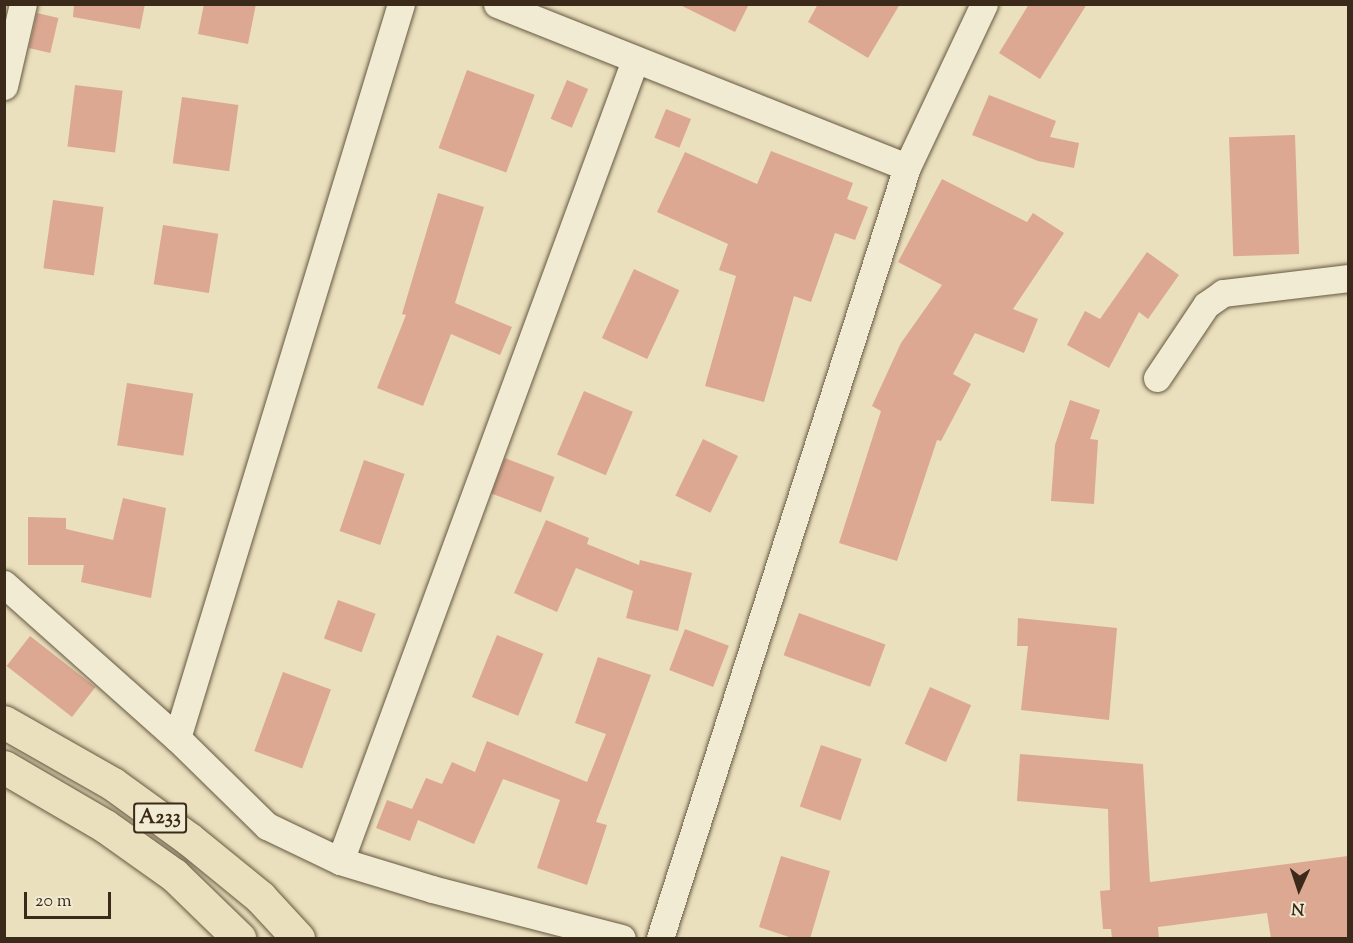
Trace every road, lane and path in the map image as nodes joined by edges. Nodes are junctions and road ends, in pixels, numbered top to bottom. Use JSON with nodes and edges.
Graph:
{"nodes":[{"id":1,"x":23,"y":4,"type":"edge"},
{"id":2,"x":401,"y":4,"type":"edge"},
{"id":3,"x":497,"y":4,"type":"edge"},
{"id":4,"x":984,"y":4,"type":"edge"},
{"id":5,"x":635,"y":60,"type":"junction"},
{"id":6,"x":4,"y":86,"type":"edge"},
{"id":7,"x":907,"y":167,"type":"junction"},
{"id":8,"x":1348,"y":278,"type":"edge"},
{"id":9,"x":1157,"y":378,"type":"dead end"},
{"id":10,"x":4,"y":584,"type":"edge"},
{"id":11,"x":4,"y":722,"type":"edge"},
{"id":12,"x":177,"y":738,"type":"junction"},
{"id":13,"x":4,"y":767,"type":"edge"},
{"id":14,"x":340,"y":861,"type":"junction"},
{"id":15,"x":239,"y":939,"type":"edge"},
{"id":16,"x":298,"y":939,"type":"edge"},
{"id":17,"x":622,"y":939,"type":"edge"},
{"id":18,"x":660,"y":939,"type":"edge"}],
"edges":[{"from":1,"to":6,"type":"street"},
{"from":2,"to":12,"type":"street"},
{"from":3,"to":5,"type":"street"},
{"from":4,"to":7,"type":"street"},
{"from":5,"to":7,"type":"street"},
{"from":5,"to":14,"type":"street"},
{"from":7,"to":18,"type":"street"},
{"from":8,"to":9,"type":"street"},
{"from":10,"to":12,"type":"street"},
{"from":11,"to":16,"type":"highway","number":"A233"},
{"from":12,"to":14,"type":"street"},
{"from":13,"to":15,"type":"highway","number":"A233"},
{"from":14,"to":17,"type":"street"}]}
